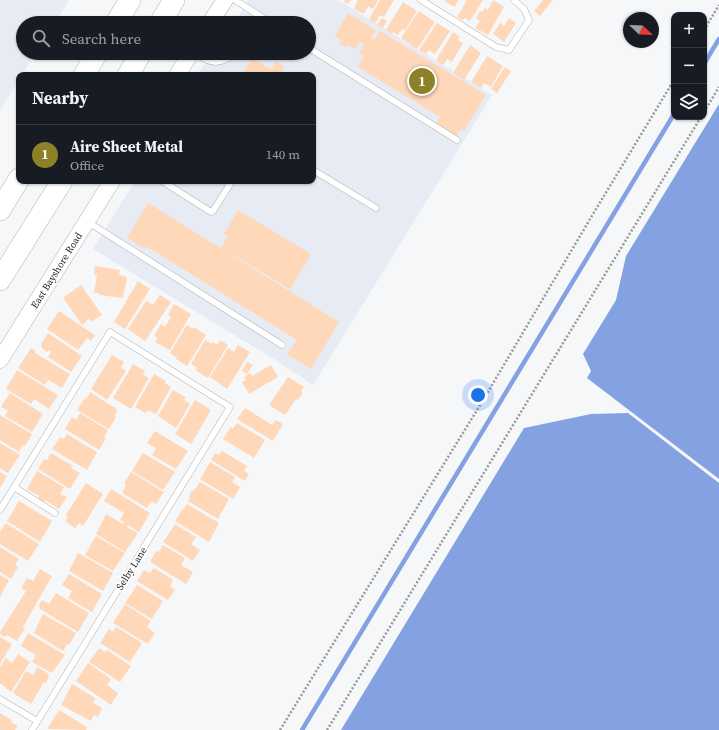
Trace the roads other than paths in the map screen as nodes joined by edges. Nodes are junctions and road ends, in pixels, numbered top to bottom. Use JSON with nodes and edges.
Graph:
{"nodes":[{"id":1,"x":130,"y":0,"type":"edge"},
{"id":2,"x":174,"y":0,"type":"edge"},
{"id":3,"x":225,"y":0,"type":"edge"},
{"id":4,"x":235,"y":0,"type":"edge"},
{"id":5,"x":421,"y":0,"type":"edge"},
{"id":6,"x":514,"y":0,"type":"edge"},
{"id":7,"x":120,"y":16,"type":"edge"},
{"id":8,"x":164,"y":16,"type":"edge"},
{"id":9,"x":215,"y":16,"type":"edge"},
{"id":10,"x":259,"y":16,"type":"edge"},
{"id":11,"x":316,"y":52,"type":"edge"},
{"id":12,"x":94,"y":60,"type":"edge"},
{"id":13,"x":137,"y":60,"type":"edge"},
{"id":14,"x":188,"y":60,"type":"edge"},
{"id":15,"x":204,"y":60,"type":"edge"},
{"id":16,"x":224,"y":60,"type":"edge"},
{"id":17,"x":86,"y":72,"type":"edge"},
{"id":18,"x":130,"y":72,"type":"edge"},
{"id":19,"x":180,"y":72,"type":"edge"},
{"id":20,"x":457,"y":140,"type":"dead end"},
{"id":21,"x":316,"y":172,"type":"edge"},
{"id":22,"x":16,"y":184,"type":"edge"},
{"id":23,"x":60,"y":184,"type":"edge"},
{"id":24,"x":110,"y":184,"type":"edge"},
{"id":25,"x":167,"y":184,"type":"edge"},
{"id":26,"x":230,"y":184,"type":"edge"},
{"id":27,"x":376,"y":208,"type":"dead end"},
{"id":28,"x":0,"y":210,"type":"edge"},
{"id":29,"x":86,"y":221,"type":"junction"},
{"id":30,"x":0,"y":280,"type":"edge"},
{"id":31,"x":282,"y":344,"type":"dead end"},
{"id":32,"x":0,"y":360,"type":"edge"},
{"id":33,"x":14,"y":487,"type":"junction"},
{"id":34,"x":0,"y":510,"type":"edge"},
{"id":35,"x":55,"y":513,"type":"dead end"},
{"id":36,"x":0,"y":699,"type":"edge"},
{"id":37,"x":37,"y":721,"type":"junction"},
{"id":38,"x":32,"y":730,"type":"edge"}],
"edges":[{"from":1,"to":7,"type":"highway"},
{"from":2,"to":8,"type":"highway"},
{"from":3,"to":9,"type":"street"},
{"from":4,"to":10,"type":"lane"},
{"from":5,"to":6,"type":"lane"},
{"from":11,"to":20,"type":"lane"},
{"from":12,"to":17,"type":"highway"},
{"from":13,"to":18,"type":"highway"},
{"from":14,"to":19,"type":"street"},
{"from":15,"to":16,"type":"lane"},
{"from":21,"to":27,"type":"lane"},
{"from":22,"to":28,"type":"highway"},
{"from":23,"to":30,"type":"highway"},
{"from":24,"to":29,"type":"street","name":"East Bayshore Road"},
{"from":25,"to":26,"type":"lane"},
{"from":29,"to":31,"type":"lane"},
{"from":29,"to":32,"type":"street","name":"East Bayshore Road"},
{"from":33,"to":34,"type":"lane"},
{"from":33,"to":35,"type":"lane"},
{"from":33,"to":37,"type":"lane","name":"Selby Lane"},
{"from":36,"to":37,"type":"lane"},
{"from":37,"to":38,"type":"lane","name":"Selby Lane"}]}
